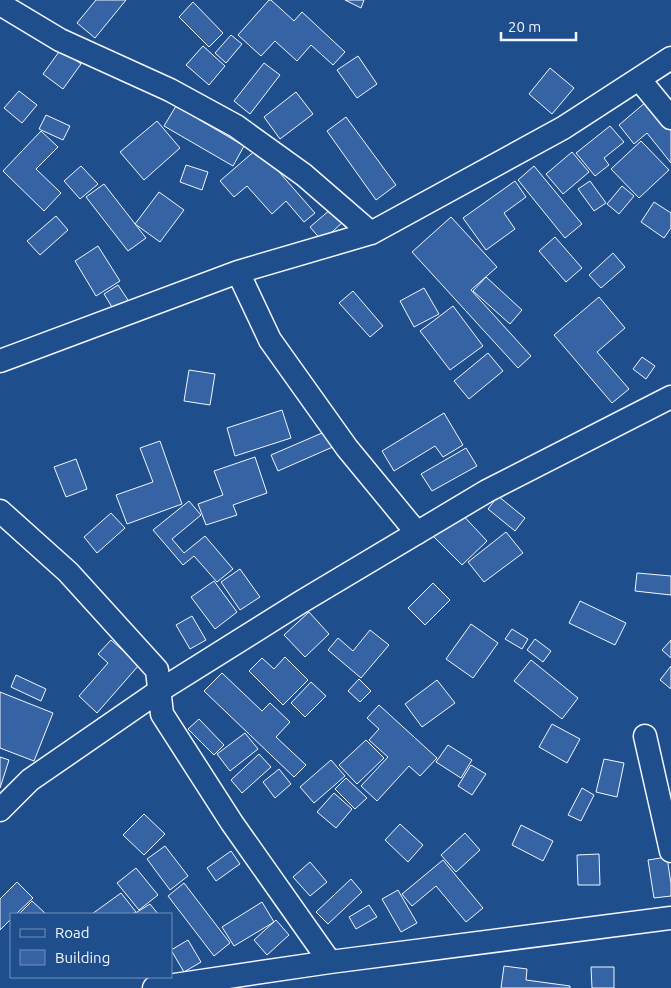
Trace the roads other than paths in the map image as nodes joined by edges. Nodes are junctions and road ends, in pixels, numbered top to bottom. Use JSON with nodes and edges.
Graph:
{"nodes":[{"id":1,"x":0,"y":4,"type":"edge"},
{"id":2,"x":671,"y":58,"type":"edge"},
{"id":3,"x":639,"y":79,"type":"junction"},
{"id":4,"x":671,"y":118,"type":"edge"},
{"id":5,"x":371,"y":233,"type":"junction"},
{"id":6,"x":238,"y":272,"type":"junction"},
{"id":7,"x":0,"y":361,"type":"edge"},
{"id":8,"x":671,"y":398,"type":"edge"},
{"id":9,"x":0,"y":511,"type":"edge"},
{"id":10,"x":416,"y":533,"type":"junction"},
{"id":11,"x":159,"y":691,"type":"junction"},
{"id":12,"x":645,"y":736,"type":"dead end"},
{"id":13,"x":0,"y":810,"type":"edge"},
{"id":14,"x":671,"y":851,"type":"edge"},
{"id":15,"x":671,"y":918,"type":"edge"},
{"id":16,"x":330,"y":962,"type":"junction"},
{"id":17,"x":154,"y":988,"type":"edge"}],
"edges":[{"from":1,"to":5,"type":"street"},
{"from":2,"to":3,"type":"street"},
{"from":3,"to":4,"type":"street"},
{"from":3,"to":5,"type":"street"},
{"from":5,"to":6,"type":"street"},
{"from":6,"to":7,"type":"street"},
{"from":6,"to":10,"type":"street"},
{"from":8,"to":10,"type":"street"},
{"from":9,"to":11,"type":"street"},
{"from":10,"to":11,"type":"street"},
{"from":11,"to":13,"type":"street"},
{"from":11,"to":16,"type":"street"},
{"from":12,"to":14,"type":"street"},
{"from":15,"to":16,"type":"street"},
{"from":16,"to":17,"type":"street"}]}
